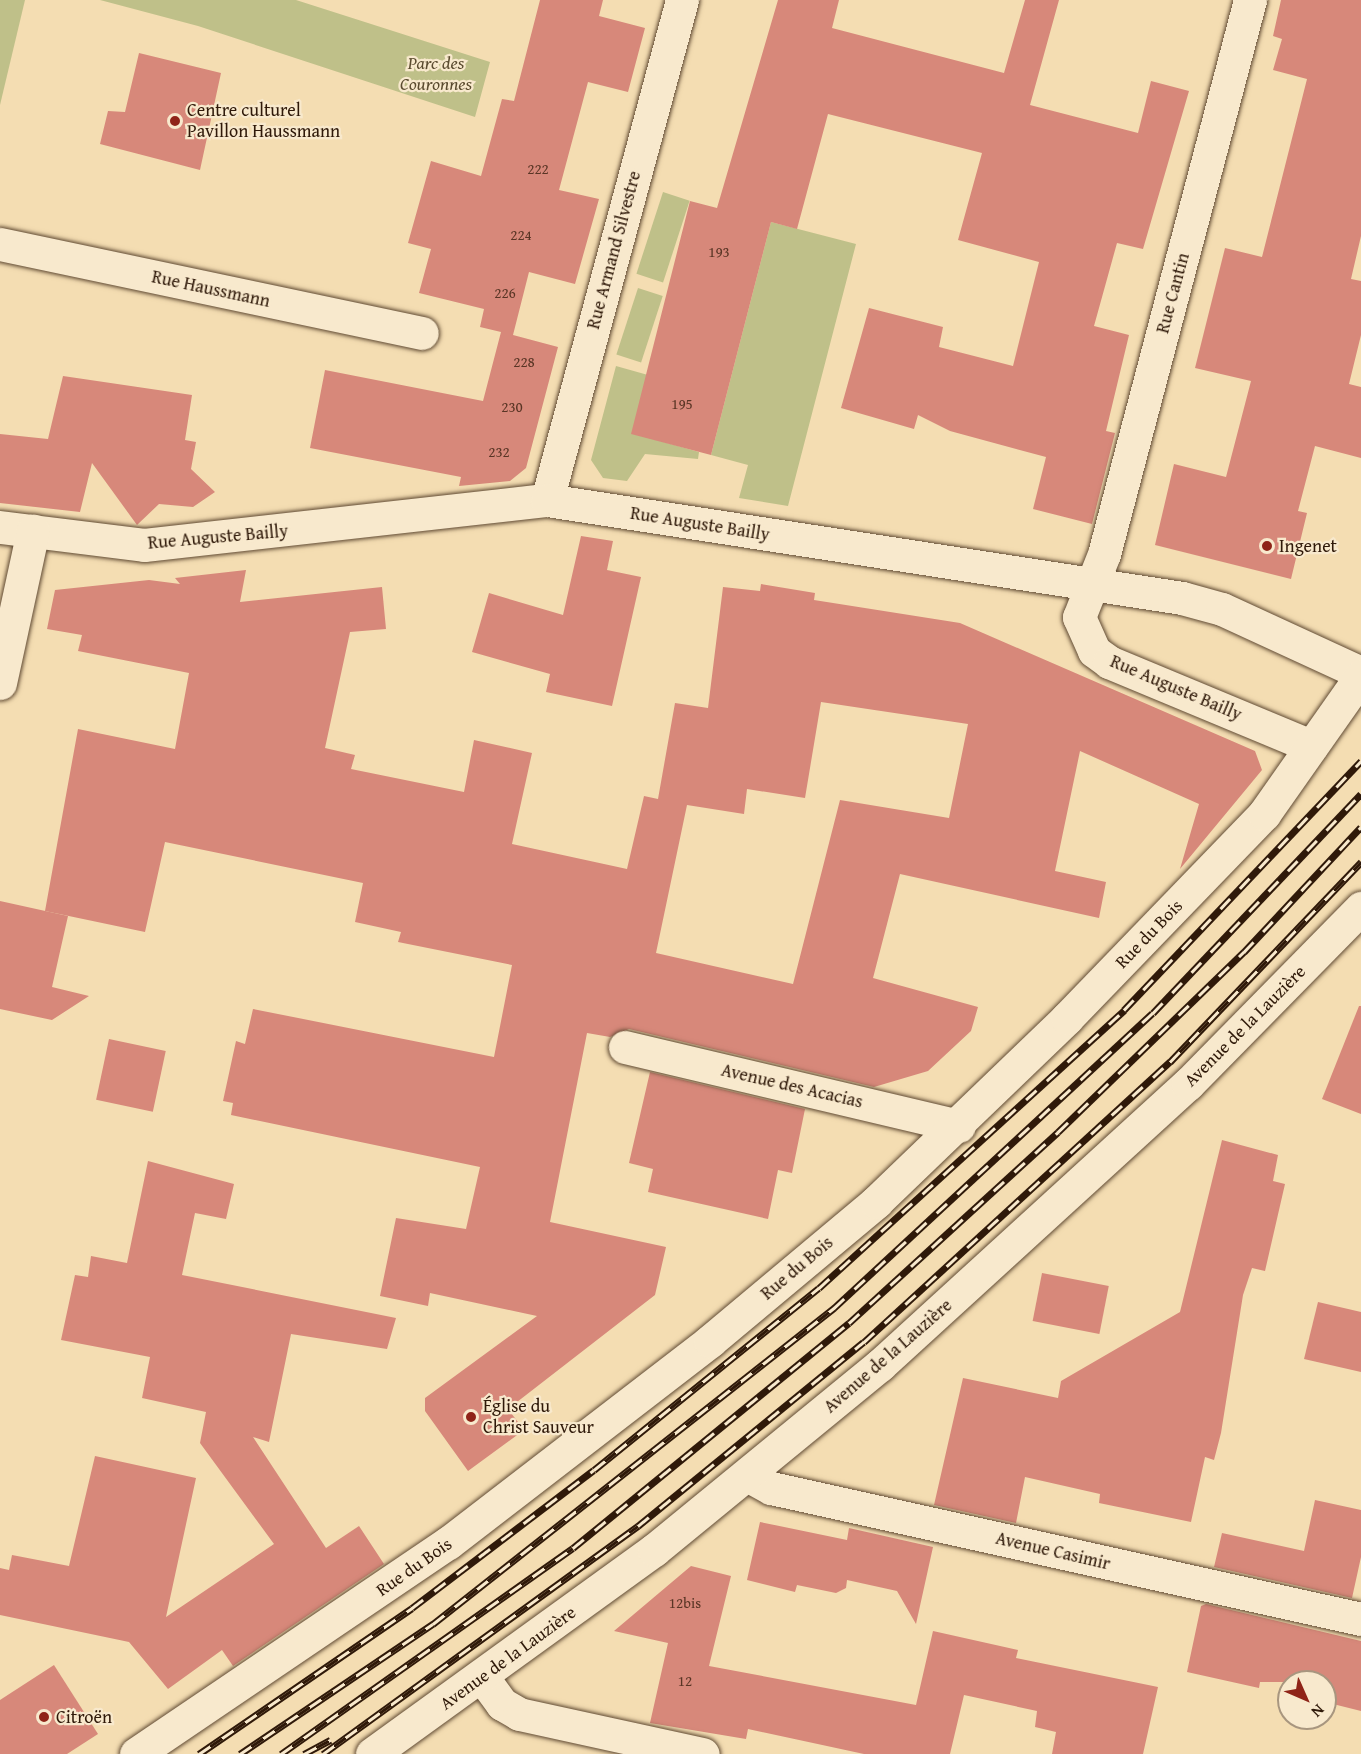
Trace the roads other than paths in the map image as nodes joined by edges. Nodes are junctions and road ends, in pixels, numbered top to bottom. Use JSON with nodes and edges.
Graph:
{"nodes":[{"id":1,"x":682,"y":0,"type":"edge"},
{"id":2,"x":1250,"y":0,"type":"edge"},
{"id":3,"x":0,"y":244,"type":"edge"},
{"id":4,"x":422,"y":333,"type":"dead end"},
{"id":5,"x":547,"y":500,"type":"junction"},
{"id":6,"x":0,"y":527,"type":"edge"},
{"id":7,"x":33,"y":531,"type":"junction"},
{"id":8,"x":1090,"y":584,"type":"junction"},
{"id":9,"x":1361,"y":675,"type":"edge"},
{"id":10,"x":0,"y":683,"type":"edge"},
{"id":11,"x":1311,"y":746,"type":"junction"},
{"id":12,"x":1361,"y":908,"type":"edge"},
{"id":13,"x":625,"y":1047,"type":"dead end"},
{"id":14,"x":959,"y":1126,"type":"junction"},
{"id":15,"x":749,"y":1476,"type":"junction"},
{"id":16,"x":1361,"y":1619,"type":"edge"},
{"id":17,"x":483,"y":1678,"type":"junction"},
{"id":18,"x":136,"y":1754,"type":"edge"},
{"id":19,"x":372,"y":1754,"type":"edge"},
{"id":20,"x":703,"y":1754,"type":"edge"}],
"edges":[{"from":1,"to":5,"type":"street","name":"Rue Armand Silvestre"},
{"from":2,"to":8,"type":"street","name":"Rue Cantin"},
{"from":3,"to":4,"type":"street","name":"Rue Haussmann"},
{"from":5,"to":7,"type":"street","name":"Rue Auguste Bailly"},
{"from":5,"to":8,"type":"street","name":"Rue Auguste Bailly"},
{"from":6,"to":7,"type":"street","name":"Rue Auguste Bailly"},
{"from":7,"to":10,"type":"street"},
{"from":8,"to":9,"type":"street"},
{"from":8,"to":11,"type":"street","name":"Rue Auguste Bailly"},
{"from":9,"to":11,"type":"street","name":"Rue du Bois"},
{"from":11,"to":14,"type":"street","name":"Rue du Bois"},
{"from":12,"to":15,"type":"street","name":"Avenue de la Lauzière"},
{"from":13,"to":14,"type":"street","name":"Avenue des Acacias"},
{"from":14,"to":18,"type":"street","name":"Rue du Bois"},
{"from":15,"to":16,"type":"street","name":"Avenue Casimir"},
{"from":15,"to":17,"type":"street","name":"Avenue de la Lauzière"},
{"from":17,"to":19,"type":"street","name":"Avenue de la Lauzière"},
{"from":17,"to":20,"type":"street"}]}
